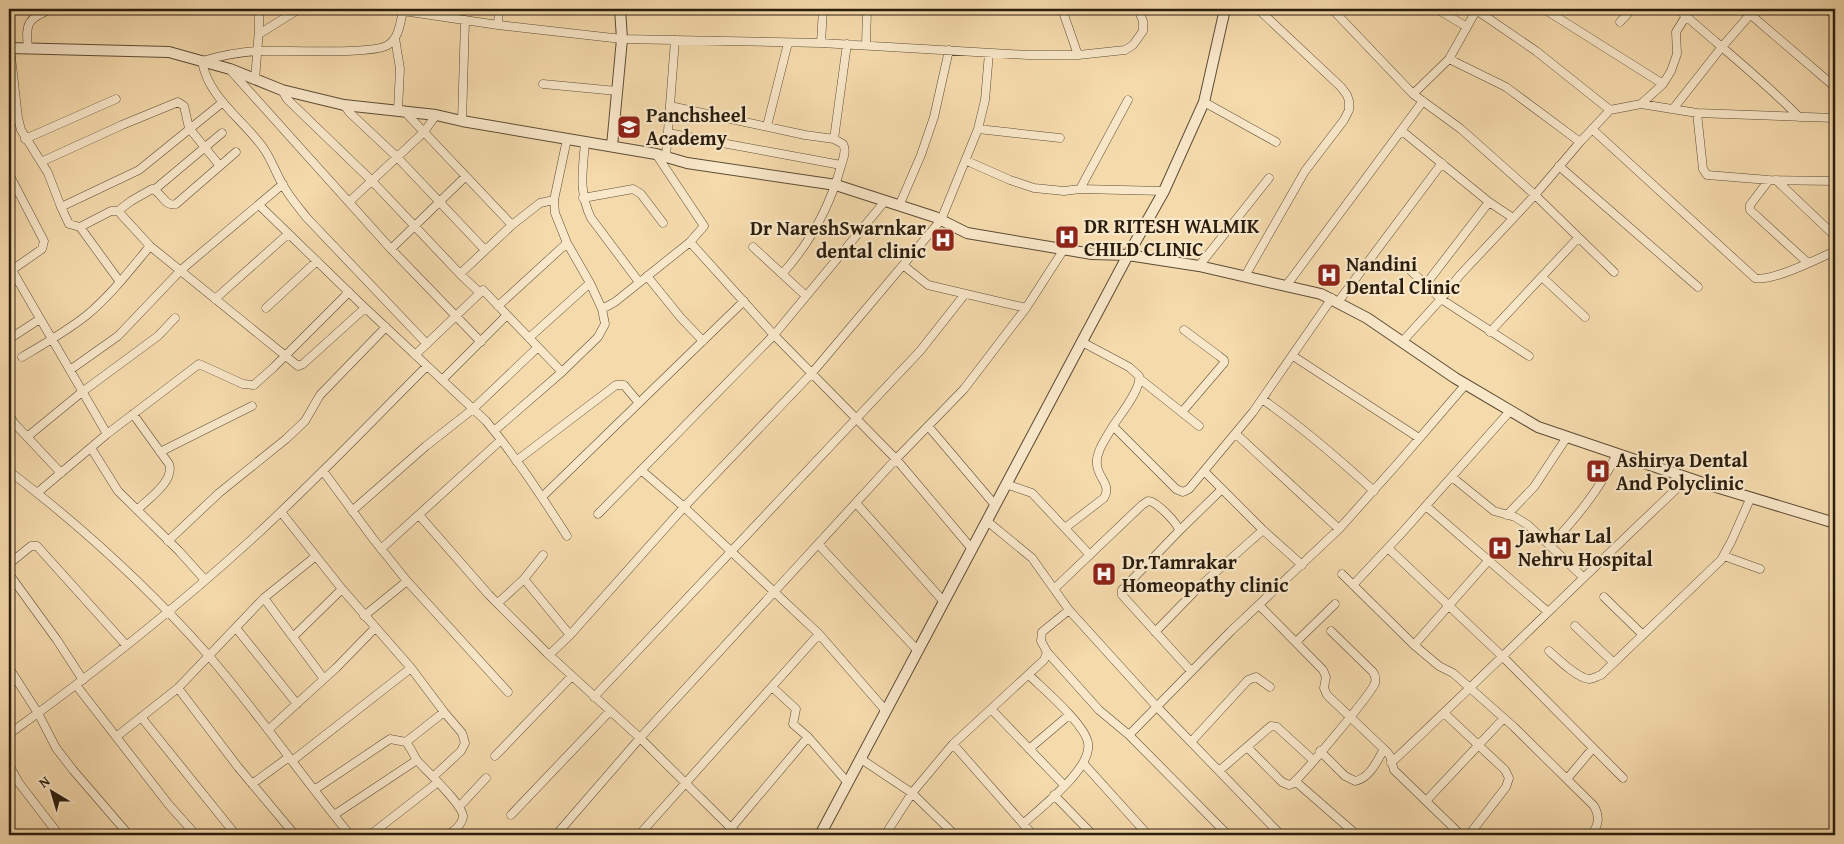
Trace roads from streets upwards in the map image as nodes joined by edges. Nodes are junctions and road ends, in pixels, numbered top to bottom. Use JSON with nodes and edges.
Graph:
{"nodes":[{"id":1,"x":259,"y":9,"type":"edge"},
{"id":2,"x":299,"y":9,"type":"edge"},
{"id":3,"x":390,"y":9,"type":"edge"},
{"id":4,"x":499,"y":9,"type":"edge"},
{"id":5,"x":620,"y":9,"type":"edge"},
{"id":6,"x":824,"y":9,"type":"edge"},
{"id":7,"x":867,"y":9,"type":"edge"},
{"id":8,"x":1062,"y":9,"type":"edge"},
{"id":9,"x":1138,"y":9,"type":"edge"},
{"id":10,"x":1225,"y":9,"type":"edge"},
{"id":11,"x":1258,"y":9,"type":"edge"},
{"id":12,"x":1332,"y":9,"type":"edge"},
{"id":13,"x":1437,"y":9,"type":"edge"},
{"id":14,"x":1476,"y":9,"type":"edge"},
{"id":15,"x":1544,"y":9,"type":"edge"},
{"id":16,"x":1632,"y":9,"type":"edge"},
{"id":17,"x":1678,"y":9,"type":"edge"},
{"id":18,"x":1827,"y":9,"type":"edge"},
{"id":19,"x":47,"y":10,"type":"edge"},
{"id":20,"x":403,"y":11,"type":"junction"},
{"id":21,"x":1750,"y":11,"type":"edge"},
{"id":22,"x":1686,"y":16,"type":"junction"},
{"id":23,"x":1835,"y":16,"type":"edge"},
{"id":24,"x":465,"y":20,"type":"junction"},
{"id":25,"x":1620,"y":22,"type":"dead end"},
{"id":26,"x":498,"y":25,"type":"junction"},
{"id":27,"x":1467,"y":27,"type":"junction"},
{"id":28,"x":259,"y":34,"type":"junction"},
{"id":29,"x":396,"y":38,"type":"junction"},
{"id":30,"x":622,"y":39,"type":"junction"},
{"id":31,"x":675,"y":40,"type":"junction"},
{"id":32,"x":821,"y":42,"type":"junction"},
{"id":33,"x":788,"y":43,"type":"junction"},
{"id":34,"x":847,"y":44,"type":"junction"},
{"id":35,"x":866,"y":45,"type":"junction"},
{"id":36,"x":10,"y":48,"type":"edge"},
{"id":37,"x":28,"y":48,"type":"junction"},
{"id":38,"x":1721,"y":48,"type":"junction"},
{"id":39,"x":949,"y":50,"type":"junction"},
{"id":40,"x":258,"y":51,"type":"junction"},
{"id":41,"x":989,"y":53,"type":"junction"},
{"id":42,"x":1078,"y":56,"type":"junction"},
{"id":43,"x":1449,"y":59,"type":"junction"},
{"id":44,"x":202,"y":62,"type":"junction"},
{"id":45,"x":230,"y":69,"type":"junction"},
{"id":46,"x":256,"y":80,"type":"junction"},
{"id":47,"x":543,"y":84,"type":"dead end"},
{"id":48,"x":1662,"y":84,"type":"junction"},
{"id":49,"x":1835,"y":87,"type":"edge"},
{"id":50,"x":282,"y":90,"type":"junction"},
{"id":51,"x":617,"y":91,"type":"junction"},
{"id":52,"x":1413,"y":94,"type":"junction"},
{"id":53,"x":116,"y":98,"type":"dead end"},
{"id":54,"x":1128,"y":100,"type":"dead end"},
{"id":55,"x":1423,"y":101,"type":"junction"},
{"id":56,"x":223,"y":102,"type":"junction"},
{"id":57,"x":1204,"y":102,"type":"junction"},
{"id":58,"x":1641,"y":104,"type":"junction"},
{"id":59,"x":344,"y":105,"type":"junction"},
{"id":60,"x":670,"y":106,"type":"junction"},
{"id":61,"x":1673,"y":109,"type":"junction"},
{"id":62,"x":1610,"y":110,"type":"junction"},
{"id":63,"x":401,"y":111,"type":"junction"},
{"id":64,"x":1697,"y":114,"type":"junction"},
{"id":65,"x":436,"y":115,"type":"junction"},
{"id":66,"x":1799,"y":117,"type":"junction"},
{"id":67,"x":1835,"y":118,"type":"edge"},
{"id":68,"x":462,"y":121,"type":"junction"},
{"id":69,"x":767,"y":126,"type":"junction"},
{"id":70,"x":189,"y":128,"type":"junction"},
{"id":71,"x":978,"y":129,"type":"junction"},
{"id":72,"x":1592,"y":129,"type":"junction"},
{"id":73,"x":1402,"y":130,"type":"junction"},
{"id":74,"x":424,"y":132,"type":"junction"},
{"id":75,"x":222,"y":133,"type":"dead end"},
{"id":76,"x":668,"y":133,"type":"junction"},
{"id":77,"x":1060,"y":138,"type":"dead end"},
{"id":78,"x":25,"y":139,"type":"junction"},
{"id":79,"x":568,"y":139,"type":"junction"},
{"id":80,"x":834,"y":139,"type":"junction"},
{"id":81,"x":585,"y":142,"type":"junction"},
{"id":82,"x":1276,"y":142,"type":"dead end"},
{"id":83,"x":1580,"y":142,"type":"junction"},
{"id":84,"x":612,"y":146,"type":"junction"},
{"id":85,"x":206,"y":148,"type":"junction"},
{"id":86,"x":236,"y":152,"type":"dead end"},
{"id":87,"x":656,"y":154,"type":"junction"},
{"id":88,"x":396,"y":157,"type":"junction"},
{"id":89,"x":666,"y":157,"type":"junction"},
{"id":90,"x":967,"y":161,"type":"junction"},
{"id":91,"x":41,"y":162,"type":"junction"},
{"id":92,"x":1442,"y":163,"type":"junction"},
{"id":93,"x":220,"y":166,"type":"junction"},
{"id":94,"x":841,"y":166,"type":"junction"},
{"id":95,"x":1559,"y":166,"type":"junction"},
{"id":96,"x":9,"y":174,"type":"edge"},
{"id":97,"x":465,"y":177,"type":"junction"},
{"id":98,"x":1269,"y":178,"type":"dead end"},
{"id":99,"x":371,"y":180,"type":"junction"},
{"id":100,"x":1772,"y":180,"type":"junction"},
{"id":101,"x":1835,"y":181,"type":"edge"},
{"id":102,"x":282,"y":184,"type":"junction"},
{"id":103,"x":836,"y":185,"type":"junction"},
{"id":104,"x":1080,"y":189,"type":"junction"},
{"id":105,"x":154,"y":190,"type":"junction"},
{"id":106,"x":1164,"y":191,"type":"junction"},
{"id":107,"x":1535,"y":195,"type":"junction"},
{"id":108,"x":583,"y":198,"type":"junction"},
{"id":109,"x":554,"y":200,"type":"junction"},
{"id":110,"x":884,"y":201,"type":"junction"},
{"id":111,"x":349,"y":202,"type":"junction"},
{"id":112,"x":439,"y":202,"type":"junction"},
{"id":113,"x":1489,"y":202,"type":"junction"},
{"id":114,"x":260,"y":205,"type":"junction"},
{"id":115,"x":900,"y":206,"type":"junction"},
{"id":116,"x":61,"y":207,"type":"junction"},
{"id":117,"x":118,"y":211,"type":"junction"},
{"id":118,"x":1513,"y":218,"type":"junction"},
{"id":119,"x":941,"y":220,"type":"junction"},
{"id":120,"x":663,"y":223,"type":"dead end"},
{"id":121,"x":512,"y":225,"type":"junction"},
{"id":122,"x":80,"y":227,"type":"junction"},
{"id":123,"x":414,"y":227,"type":"junction"},
{"id":124,"x":288,"y":234,"type":"junction"},
{"id":125,"x":1835,"y":236,"type":"edge"},
{"id":126,"x":1578,"y":238,"type":"junction"},
{"id":127,"x":690,"y":242,"type":"junction"},
{"id":128,"x":567,"y":243,"type":"junction"},
{"id":129,"x":150,"y":246,"type":"junction"},
{"id":130,"x":753,"y":247,"type":"dead end"},
{"id":131,"x":391,"y":249,"type":"junction"},
{"id":132,"x":1064,"y":249,"type":"junction"},
{"id":133,"x":485,"y":250,"type":"junction"},
{"id":134,"x":1835,"y":251,"type":"edge"},
{"id":135,"x":1128,"y":255,"type":"junction"},
{"id":136,"x":317,"y":261,"type":"junction"},
{"id":137,"x":1808,"y":263,"type":"junction"},
{"id":138,"x":903,"y":265,"type":"junction"},
{"id":139,"x":1199,"y":266,"type":"junction"},
{"id":140,"x":10,"y":269,"type":"edge"},
{"id":141,"x":181,"y":270,"type":"junction"},
{"id":142,"x":1411,"y":271,"type":"dead end"},
{"id":143,"x":1614,"y":272,"type":"dead end"},
{"id":144,"x":460,"y":274,"type":"junction"},
{"id":145,"x":782,"y":274,"type":"junction"},
{"id":146,"x":647,"y":276,"type":"junction"},
{"id":147,"x":1245,"y":276,"type":"junction"},
{"id":148,"x":1542,"y":277,"type":"junction"},
{"id":149,"x":120,"y":282,"type":"junction"},
{"id":150,"x":639,"y":282,"type":"junction"},
{"id":151,"x":590,"y":283,"type":"junction"},
{"id":152,"x":1426,"y":284,"type":"junction"},
{"id":153,"x":1286,"y":286,"type":"junction"},
{"id":154,"x":1698,"y":287,"type":"dead end"},
{"id":155,"x":349,"y":292,"type":"junction"},
{"id":156,"x":480,"y":293,"type":"junction"},
{"id":157,"x":965,"y":294,"type":"junction"},
{"id":158,"x":806,"y":296,"type":"junction"},
{"id":159,"x":214,"y":299,"type":"junction"},
{"id":160,"x":1441,"y":299,"type":"junction"},
{"id":161,"x":1335,"y":300,"type":"junction"},
{"id":162,"x":744,"y":301,"type":"junction"},
{"id":163,"x":498,"y":306,"type":"junction"},
{"id":164,"x":266,"y":308,"type":"dead end"},
{"id":165,"x":365,"y":308,"type":"junction"},
{"id":166,"x":1026,"y":308,"type":"junction"},
{"id":167,"x":602,"y":309,"type":"junction"},
{"id":168,"x":507,"y":315,"type":"junction"},
{"id":169,"x":456,"y":316,"type":"junction"},
{"id":170,"x":1585,"y":317,"type":"dead end"},
{"id":171,"x":175,"y":318,"type":"dead end"},
{"id":172,"x":40,"y":319,"type":"junction"},
{"id":173,"x":386,"y":327,"type":"junction"},
{"id":174,"x":1184,"y":330,"type":"dead end"},
{"id":175,"x":1490,"y":332,"type":"junction"},
{"id":176,"x":774,"y":335,"type":"junction"},
{"id":177,"x":529,"y":338,"type":"junction"},
{"id":178,"x":9,"y":339,"type":"edge"},
{"id":179,"x":52,"y":339,"type":"junction"},
{"id":180,"x":703,"y":341,"type":"junction"},
{"id":181,"x":481,"y":342,"type":"junction"},
{"id":182,"x":1082,"y":342,"type":"junction"},
{"id":183,"x":1402,"y":342,"type":"junction"},
{"id":184,"x":427,"y":344,"type":"junction"},
{"id":185,"x":538,"y":347,"type":"junction"},
{"id":186,"x":416,"y":355,"type":"junction"},
{"id":187,"x":286,"y":356,"type":"junction"},
{"id":188,"x":1293,"y":356,"type":"junction"},
{"id":189,"x":1529,"y":356,"type":"dead end"},
{"id":190,"x":22,"y":357,"type":"dead end"},
{"id":191,"x":427,"y":366,"type":"junction"},
{"id":192,"x":70,"y":370,"type":"junction"},
{"id":193,"x":562,"y":372,"type":"junction"},
{"id":194,"x":812,"y":374,"type":"junction"},
{"id":195,"x":1140,"y":379,"type":"junction"},
{"id":196,"x":442,"y":380,"type":"junction"},
{"id":197,"x":1466,"y":384,"type":"junction"},
{"id":198,"x":82,"y":392,"type":"junction"},
{"id":199,"x":1262,"y":399,"type":"junction"},
{"id":200,"x":641,"y":402,"type":"junction"},
{"id":201,"x":252,"y":406,"type":"dead end"},
{"id":202,"x":473,"y":409,"type":"junction"},
{"id":203,"x":1510,"y":411,"type":"junction"},
{"id":204,"x":1182,"y":412,"type":"junction"},
{"id":205,"x":133,"y":414,"type":"junction"},
{"id":206,"x":9,"y":415,"type":"edge"},
{"id":207,"x":857,"y":419,"type":"junction"},
{"id":208,"x":11,"y":425,"type":"edge"},
{"id":209,"x":928,"y":426,"type":"junction"},
{"id":210,"x":1113,"y":426,"type":"junction"},
{"id":211,"x":1200,"y":426,"type":"dead end"},
{"id":212,"x":494,"y":431,"type":"junction"},
{"id":213,"x":107,"y":434,"type":"junction"},
{"id":214,"x":1236,"y":434,"type":"junction"},
{"id":215,"x":27,"y":437,"type":"junction"},
{"id":216,"x":1567,"y":437,"type":"junction"},
{"id":217,"x":1420,"y":438,"type":"junction"},
{"id":218,"x":502,"y":440,"type":"junction"},
{"id":219,"x":91,"y":448,"type":"junction"},
{"id":220,"x":160,"y":452,"type":"junction"},
{"id":221,"x":1617,"y":454,"type":"junction"},
{"id":222,"x":896,"y":459,"type":"junction"},
{"id":223,"x":516,"y":461,"type":"junction"},
{"id":224,"x":641,"y":470,"type":"junction"},
{"id":225,"x":9,"y":471,"type":"edge"},
{"id":226,"x":323,"y":471,"type":"junction"},
{"id":227,"x":1204,"y":471,"type":"junction"},
{"id":228,"x":61,"y":473,"type":"junction"},
{"id":229,"x":1452,"y":477,"type":"junction"},
{"id":230,"x":1688,"y":478,"type":"junction"},
{"id":231,"x":1006,"y":484,"type":"junction"},
{"id":232,"x":1222,"y":489,"type":"junction"},
{"id":233,"x":1374,"y":491,"type":"junction"},
{"id":234,"x":37,"y":493,"type":"junction"},
{"id":235,"x":542,"y":497,"type":"junction"},
{"id":236,"x":1751,"y":498,"type":"junction"},
{"id":237,"x":856,"y":503,"type":"junction"},
{"id":238,"x":995,"y":506,"type":"junction"},
{"id":239,"x":1426,"y":506,"type":"junction"},
{"id":240,"x":684,"y":508,"type":"junction"},
{"id":241,"x":137,"y":510,"type":"junction"},
{"id":242,"x":352,"y":511,"type":"junction"},
{"id":243,"x":280,"y":512,"type":"junction"},
{"id":244,"x":598,"y":514,"type":"dead end"},
{"id":245,"x":419,"y":515,"type":"junction"},
{"id":246,"x":1507,"y":515,"type":"junction"},
{"id":247,"x":987,"y":521,"type":"junction"},
{"id":248,"x":1835,"y":523,"type":"edge"},
{"id":249,"x":1065,"y":528,"type":"junction"},
{"id":250,"x":1339,"y":529,"type":"junction"},
{"id":251,"x":1263,"y":530,"type":"junction"},
{"id":252,"x":1179,"y":532,"type":"junction"},
{"id":253,"x":567,"y":536,"type":"dead end"},
{"id":254,"x":168,"y":541,"type":"junction"},
{"id":255,"x":818,"y":544,"type":"junction"},
{"id":256,"x":1550,"y":546,"type":"junction"},
{"id":257,"x":972,"y":548,"type":"junction"},
{"id":258,"x":1388,"y":548,"type":"junction"},
{"id":259,"x":381,"y":549,"type":"junction"},
{"id":260,"x":731,"y":552,"type":"junction"},
{"id":261,"x":543,"y":555,"type":"dead end"},
{"id":262,"x":1090,"y":555,"type":"junction"},
{"id":263,"x":316,"y":556,"type":"junction"},
{"id":264,"x":1724,"y":556,"type":"junction"},
{"id":265,"x":1488,"y":561,"type":"junction"},
{"id":266,"x":9,"y":564,"type":"edge"},
{"id":267,"x":1302,"y":565,"type":"junction"},
{"id":268,"x":1760,"y":569,"type":"dead end"},
{"id":269,"x":9,"y":574,"type":"edge"},
{"id":270,"x":1342,"y":574,"type":"dead end"},
{"id":271,"x":1583,"y":576,"type":"junction"},
{"id":272,"x":524,"y":579,"type":"junction"},
{"id":273,"x":205,"y":580,"type":"junction"},
{"id":274,"x":407,"y":581,"type":"junction"},
{"id":275,"x":1353,"y":585,"type":"junction"},
{"id":276,"x":342,"y":589,"type":"junction"},
{"id":277,"x":1054,"y":589,"type":"junction"},
{"id":278,"x":774,"y":592,"type":"junction"},
{"id":279,"x":1604,"y":597,"type":"dead end"},
{"id":280,"x":264,"y":598,"type":"junction"},
{"id":281,"x":944,"y":602,"type":"junction"},
{"id":282,"x":498,"y":604,"type":"junction"},
{"id":283,"x":1335,"y":604,"type":"dead end"},
{"id":284,"x":1259,"y":605,"type":"junction"},
{"id":285,"x":1448,"y":606,"type":"junction"},
{"id":286,"x":1069,"y":610,"type":"junction"},
{"id":287,"x":167,"y":612,"type":"junction"},
{"id":288,"x":1548,"y":612,"type":"junction"},
{"id":289,"x":364,"y":616,"type":"junction"},
{"id":290,"x":1576,"y":626,"type":"dead end"},
{"id":291,"x":236,"y":628,"type":"junction"},
{"id":292,"x":375,"y":628,"type":"junction"},
{"id":293,"x":1331,"y":631,"type":"dead end"},
{"id":294,"x":1155,"y":632,"type":"junction"},
{"id":295,"x":568,"y":633,"type":"junction"},
{"id":296,"x":819,"y":634,"type":"junction"},
{"id":297,"x":1642,"y":635,"type":"junction"},
{"id":298,"x":293,"y":637,"type":"junction"},
{"id":299,"x":1296,"y":642,"type":"junction"},
{"id":300,"x":126,"y":645,"type":"junction"},
{"id":301,"x":1414,"y":645,"type":"junction"},
{"id":302,"x":918,"y":651,"type":"junction"},
{"id":303,"x":1549,"y":651,"type":"dead end"},
{"id":304,"x":1047,"y":652,"type":"junction"},
{"id":305,"x":546,"y":653,"type":"junction"},
{"id":306,"x":209,"y":657,"type":"junction"},
{"id":307,"x":1503,"y":657,"type":"junction"},
{"id":308,"x":1614,"y":663,"type":"junction"},
{"id":309,"x":9,"y":668,"type":"edge"},
{"id":310,"x":411,"y":668,"type":"junction"},
{"id":311,"x":1191,"y":671,"type":"junction"},
{"id":312,"x":1028,"y":675,"type":"junction"},
{"id":313,"x":572,"y":676,"type":"junction"},
{"id":314,"x":324,"y":679,"type":"junction"},
{"id":315,"x":83,"y":680,"type":"junction"},
{"id":316,"x":76,"y":685,"type":"junction"},
{"id":317,"x":772,"y":687,"type":"junction"},
{"id":318,"x":1270,"y":687,"type":"dead end"},
{"id":319,"x":178,"y":688,"type":"junction"},
{"id":320,"x":1471,"y":688,"type":"junction"},
{"id":321,"x":508,"y":692,"type":"dead end"},
{"id":322,"x":594,"y":697,"type":"junction"},
{"id":323,"x":297,"y":704,"type":"junction"},
{"id":324,"x":1157,"y":707,"type":"junction"},
{"id":325,"x":991,"y":709,"type":"junction"},
{"id":326,"x":610,"y":711,"type":"junction"},
{"id":327,"x":886,"y":711,"type":"junction"},
{"id":328,"x":444,"y":712,"type":"junction"},
{"id":329,"x":38,"y":713,"type":"junction"},
{"id":330,"x":1444,"y":713,"type":"junction"},
{"id":331,"x":1069,"y":715,"type":"junction"},
{"id":332,"x":141,"y":717,"type":"junction"},
{"id":333,"x":1350,"y":717,"type":"junction"},
{"id":334,"x":1504,"y":718,"type":"junction"},
{"id":335,"x":268,"y":730,"type":"junction"},
{"id":336,"x":9,"y":734,"type":"edge"},
{"id":337,"x":1129,"y":735,"type":"junction"},
{"id":338,"x":808,"y":736,"type":"junction"},
{"id":339,"x":116,"y":737,"type":"junction"},
{"id":340,"x":640,"y":738,"type":"junction"},
{"id":341,"x":406,"y":742,"type":"junction"},
{"id":342,"x":1191,"y":742,"type":"junction"},
{"id":343,"x":953,"y":744,"type":"junction"},
{"id":344,"x":1479,"y":746,"type":"junction"},
{"id":345,"x":1247,"y":747,"type":"junction"},
{"id":346,"x":1594,"y":748,"type":"junction"},
{"id":347,"x":1029,"y":749,"type":"junction"},
{"id":348,"x":1384,"y":749,"type":"junction"},
{"id":349,"x":1320,"y":751,"type":"junction"},
{"id":350,"x":495,"y":756,"type":"dead end"},
{"id":351,"x":290,"y":759,"type":"junction"},
{"id":352,"x":861,"y":759,"type":"junction"},
{"id":353,"x":417,"y":760,"type":"junction"},
{"id":354,"x":1313,"y":760,"type":"junction"},
{"id":355,"x":1391,"y":763,"type":"junction"},
{"id":356,"x":1084,"y":764,"type":"junction"},
{"id":357,"x":9,"y":765,"type":"edge"},
{"id":358,"x":1219,"y":771,"type":"junction"},
{"id":359,"x":486,"y":778,"type":"dead end"},
{"id":360,"x":1623,"y":778,"type":"dead end"},
{"id":361,"x":1567,"y":779,"type":"junction"},
{"id":362,"x":436,"y":780,"type":"junction"},
{"id":363,"x":1295,"y":781,"type":"junction"},
{"id":364,"x":686,"y":783,"type":"junction"},
{"id":365,"x":848,"y":783,"type":"junction"},
{"id":366,"x":252,"y":784,"type":"junction"},
{"id":367,"x":1064,"y":785,"type":"junction"},
{"id":368,"x":314,"y":790,"type":"junction"},
{"id":369,"x":912,"y":793,"type":"junction"},
{"id":370,"x":1054,"y":795,"type":"junction"},
{"id":371,"x":1426,"y":801,"type":"junction"},
{"id":372,"x":459,"y":807,"type":"junction"},
{"id":373,"x":334,"y":815,"type":"junction"},
{"id":374,"x":511,"y":815,"type":"dead end"},
{"id":375,"x":1023,"y":824,"type":"junction"},
{"id":376,"x":732,"y":827,"type":"junction"},
{"id":377,"x":1277,"y":834,"type":"edge"},
{"id":378,"x":59,"y":835,"type":"edge"},
{"id":379,"x":129,"y":835,"type":"edge"},
{"id":380,"x":196,"y":835,"type":"edge"},
{"id":381,"x":236,"y":835,"type":"edge"},
{"id":382,"x":295,"y":835,"type":"edge"},
{"id":383,"x":350,"y":835,"type":"edge"},
{"id":384,"x":370,"y":835,"type":"edge"},
{"id":385,"x":448,"y":835,"type":"edge"},
{"id":386,"x":556,"y":835,"type":"edge"},
{"id":387,"x":639,"y":835,"type":"edge"},
{"id":388,"x":727,"y":835,"type":"edge"},
{"id":389,"x":738,"y":835,"type":"edge"},
{"id":390,"x":820,"y":835,"type":"edge"},
{"id":391,"x":885,"y":835,"type":"edge"},
{"id":392,"x":955,"y":835,"type":"edge"},
{"id":393,"x":1033,"y":835,"type":"edge"},
{"id":394,"x":1093,"y":835,"type":"edge"},
{"id":395,"x":1148,"y":835,"type":"edge"},
{"id":396,"x":1228,"y":835,"type":"edge"},
{"id":397,"x":1357,"y":835,"type":"edge"},
{"id":398,"x":1461,"y":835,"type":"edge"},
{"id":399,"x":1470,"y":835,"type":"edge"},
{"id":400,"x":1591,"y":835,"type":"edge"}],
"edges":[{"from":1,"to":28,"type":"street"},
{"from":2,"to":28,"type":"street"},
{"from":3,"to":20,"type":"street"},
{"from":4,"to":26,"type":"street"},
{"from":5,"to":30,"type":"street"},
{"from":6,"to":32,"type":"street"},
{"from":7,"to":35,"type":"street"},
{"from":8,"to":42,"type":"street"},
{"from":9,"to":42,"type":"street"},
{"from":10,"to":57,"type":"street"},
{"from":11,"to":147,"type":"street"},
{"from":12,"to":52,"type":"street"},
{"from":13,"to":27,"type":"street"},
{"from":14,"to":27,"type":"street"},
{"from":14,"to":62,"type":"street"},
{"from":15,"to":48,"type":"street"},
{"from":16,"to":25,"type":"street"},
{"from":17,"to":22,"type":"street"},
{"from":18,"to":23,"type":"street"},
{"from":19,"to":37,"type":"street"},
{"from":20,"to":24,"type":"street"},
{"from":20,"to":29,"type":"street"},
{"from":21,"to":38,"type":"street"},
{"from":21,"to":49,"type":"street"},
{"from":22,"to":38,"type":"street"},
{"from":22,"to":48,"type":"street"},
{"from":24,"to":26,"type":"street"},
{"from":24,"to":68,"type":"street"},
{"from":26,"to":30,"type":"street"},
{"from":27,"to":43,"type":"street"},
{"from":28,"to":40,"type":"street"},
{"from":29,"to":40,"type":"street"},
{"from":29,"to":63,"type":"street"},
{"from":30,"to":31,"type":"street"},
{"from":30,"to":51,"type":"street"},
{"from":31,"to":33,"type":"street"},
{"from":31,"to":60,"type":"street"},
{"from":32,"to":33,"type":"street"},
{"from":32,"to":34,"type":"street"},
{"from":33,"to":69,"type":"street"},
{"from":34,"to":35,"type":"street"},
{"from":34,"to":80,"type":"street"},
{"from":35,"to":39,"type":"street"},
{"from":36,"to":37,"type":"street"},
{"from":36,"to":78,"type":"street"},
{"from":37,"to":44,"type":"street"},
{"from":38,"to":61,"type":"street"},
{"from":38,"to":66,"type":"street"},
{"from":39,"to":41,"type":"street"},
{"from":39,"to":115,"type":"street"},
{"from":40,"to":44,"type":"street"},
{"from":40,"to":46,"type":"street"},
{"from":41,"to":42,"type":"street"},
{"from":41,"to":71,"type":"street"},
{"from":43,"to":52,"type":"street"},
{"from":43,"to":83,"type":"street"},
{"from":44,"to":45,"type":"street"},
{"from":44,"to":56,"type":"street"},
{"from":45,"to":46,"type":"street"},
{"from":45,"to":111,"type":"street"},
{"from":46,"to":50,"type":"street"},
{"from":47,"to":51,"type":"street"},
{"from":48,"to":58,"type":"street"},
{"from":50,"to":59,"type":"street"},
{"from":50,"to":99,"type":"street"},
{"from":51,"to":84,"type":"street"},
{"from":52,"to":55,"type":"street"},
{"from":53,"to":78,"type":"street"},
{"from":54,"to":104,"type":"street"},
{"from":55,"to":73,"type":"street"},
{"from":55,"to":107,"type":"street"},
{"from":56,"to":70,"type":"street"},
{"from":56,"to":102,"type":"street"},
{"from":57,"to":82,"type":"street"},
{"from":57,"to":106,"type":"street"},
{"from":58,"to":61,"type":"street"},
{"from":58,"to":62,"type":"street"},
{"from":59,"to":63,"type":"street"},
{"from":59,"to":88,"type":"street"},
{"from":60,"to":69,"type":"street"},
{"from":60,"to":76,"type":"street"},
{"from":61,"to":64,"type":"street"},
{"from":62,"to":72,"type":"street"},
{"from":63,"to":65,"type":"street"},
{"from":63,"to":74,"type":"street"},
{"from":64,"to":66,"type":"street"},
{"from":64,"to":100,"type":"street"},
{"from":65,"to":68,"type":"street"},
{"from":65,"to":74,"type":"street"},
{"from":66,"to":67,"type":"street"},
{"from":68,"to":79,"type":"street"},
{"from":69,"to":80,"type":"street"},
{"from":70,"to":85,"type":"street"},
{"from":70,"to":91,"type":"street"},
{"from":70,"to":116,"type":"street"},
{"from":71,"to":77,"type":"street"},
{"from":71,"to":90,"type":"street"},
{"from":72,"to":83,"type":"street"},
{"from":72,"to":137,"type":"street"},
{"from":73,"to":92,"type":"street"},
{"from":73,"to":153,"type":"street"},
{"from":74,"to":88,"type":"street"},
{"from":74,"to":97,"type":"street"},
{"from":75,"to":85,"type":"street"},
{"from":76,"to":89,"type":"street"},
{"from":76,"to":94,"type":"street"},
{"from":78,"to":91,"type":"street"},
{"from":79,"to":81,"type":"street"},
{"from":79,"to":109,"type":"street"},
{"from":80,"to":94,"type":"street"},
{"from":81,"to":84,"type":"street"},
{"from":81,"to":108,"type":"street"},
{"from":83,"to":95,"type":"street"},
{"from":84,"to":87,"type":"street"},
{"from":85,"to":93,"type":"street"},
{"from":85,"to":105,"type":"street"},
{"from":86,"to":93,"type":"street"},
{"from":87,"to":89,"type":"street"},
{"from":87,"to":127,"type":"street"},
{"from":88,"to":99,"type":"street"},
{"from":88,"to":112,"type":"street"},
{"from":89,"to":103,"type":"street"},
{"from":90,"to":104,"type":"street"},
{"from":90,"to":119,"type":"street"},
{"from":91,"to":116,"type":"street"},
{"from":92,"to":113,"type":"street"},
{"from":92,"to":161,"type":"street"},
{"from":93,"to":105,"type":"street"},
{"from":94,"to":103,"type":"street"},
{"from":95,"to":107,"type":"street"},
{"from":95,"to":154,"type":"street"},
{"from":96,"to":140,"type":"street"},
{"from":97,"to":112,"type":"street"},
{"from":97,"to":121,"type":"street"},
{"from":98,"to":139,"type":"street"},
{"from":99,"to":111,"type":"street"},
{"from":99,"to":123,"type":"street"},
{"from":100,"to":101,"type":"street"},
{"from":100,"to":125,"type":"street"},
{"from":100,"to":137,"type":"street"},
{"from":102,"to":114,"type":"street"},
{"from":102,"to":184,"type":"street"},
{"from":103,"to":110,"type":"street"},
{"from":103,"to":145,"type":"street"},
{"from":104,"to":106,"type":"street"},
{"from":105,"to":117,"type":"street"},
{"from":106,"to":135,"type":"street"},
{"from":107,"to":118,"type":"street"},
{"from":107,"to":126,"type":"street"},
{"from":108,"to":120,"type":"street"},
{"from":108,"to":150,"type":"street"},
{"from":109,"to":121,"type":"street"},
{"from":109,"to":128,"type":"street"},
{"from":110,"to":115,"type":"street"},
{"from":110,"to":158,"type":"street"},
{"from":111,"to":131,"type":"street"},
{"from":112,"to":123,"type":"street"},
{"from":112,"to":133,"type":"street"},
{"from":113,"to":118,"type":"street"},
{"from":113,"to":152,"type":"street"},
{"from":114,"to":124,"type":"street"},
{"from":114,"to":141,"type":"street"},
{"from":115,"to":119,"type":"street"},
{"from":116,"to":122,"type":"street"},
{"from":117,"to":122,"type":"street"},
{"from":117,"to":129,"type":"street"},
{"from":118,"to":160,"type":"street"},
{"from":119,"to":132,"type":"street"},
{"from":119,"to":138,"type":"street"},
{"from":121,"to":133,"type":"street"},
{"from":122,"to":149,"type":"street"},
{"from":123,"to":131,"type":"street"},
{"from":123,"to":144,"type":"street"},
{"from":124,"to":136,"type":"street"},
{"from":124,"to":159,"type":"street"},
{"from":126,"to":143,"type":"street"},
{"from":126,"to":148,"type":"street"},
{"from":127,"to":146,"type":"street"},
{"from":127,"to":162,"type":"street"},
{"from":128,"to":151,"type":"street"},
{"from":128,"to":163,"type":"street"},
{"from":129,"to":141,"type":"street"},
{"from":129,"to":149,"type":"street"},
{"from":130,"to":145,"type":"street"},
{"from":131,"to":169,"type":"street"},
{"from":132,"to":135,"type":"street"},
{"from":132,"to":166,"type":"street"},
{"from":133,"to":144,"type":"street"},
{"from":134,"to":137,"type":"street"},
{"from":135,"to":139,"type":"street"},
{"from":135,"to":182,"type":"street"},
{"from":136,"to":155,"type":"street"},
{"from":136,"to":164,"type":"street"},
{"from":138,"to":157,"type":"street"},
{"from":138,"to":194,"type":"street"},
{"from":139,"to":147,"type":"street"},
{"from":140,"to":172,"type":"street"},
{"from":141,"to":159,"type":"street"},
{"from":141,"to":192,"type":"street"},
{"from":142,"to":152,"type":"street"},
{"from":144,"to":156,"type":"street"},
{"from":145,"to":158,"type":"street"},
{"from":146,"to":150,"type":"street"},
{"from":146,"to":180,"type":"street"},
{"from":147,"to":153,"type":"street"},
{"from":148,"to":170,"type":"street"},
{"from":148,"to":175,"type":"street"},
{"from":149,"to":179,"type":"street"},
{"from":150,"to":167,"type":"street"},
{"from":151,"to":167,"type":"street"},
{"from":151,"to":177,"type":"street"},
{"from":152,"to":160,"type":"street"},
{"from":153,"to":161,"type":"street"},
{"from":155,"to":165,"type":"street"},
{"from":155,"to":187,"type":"street"},
{"from":156,"to":163,"type":"street"},
{"from":156,"to":169,"type":"street"},
{"from":157,"to":166,"type":"street"},
{"from":157,"to":207,"type":"street"},
{"from":158,"to":176,"type":"street"},
{"from":159,"to":187,"type":"street"},
{"from":160,"to":175,"type":"street"},
{"from":160,"to":183,"type":"street"},
{"from":161,"to":183,"type":"street"},
{"from":161,"to":188,"type":"street"},
{"from":162,"to":176,"type":"street"},
{"from":162,"to":180,"type":"street"},
{"from":163,"to":168,"type":"street"},
{"from":165,"to":173,"type":"street"},
{"from":165,"to":187,"type":"street"},
{"from":166,"to":209,"type":"street"},
{"from":167,"to":193,"type":"street"},
{"from":168,"to":177,"type":"street"},
{"from":168,"to":181,"type":"street"},
{"from":169,"to":181,"type":"street"},
{"from":169,"to":184,"type":"street"},
{"from":171,"to":198,"type":"street"},
{"from":172,"to":178,"type":"street"},
{"from":172,"to":179,"type":"street"},
{"from":173,"to":186,"type":"street"},
{"from":173,"to":254,"type":"street"},
{"from":174,"to":204,"type":"street"},
{"from":175,"to":189,"type":"street"},
{"from":176,"to":194,"type":"street"},
{"from":176,"to":224,"type":"street"},
{"from":177,"to":185,"type":"street"},
{"from":179,"to":190,"type":"street"},
{"from":179,"to":192,"type":"street"},
{"from":180,"to":200,"type":"street"},
{"from":181,"to":196,"type":"street"},
{"from":182,"to":195,"type":"street"},
{"from":182,"to":231,"type":"street"},
{"from":183,"to":197,"type":"street"},
{"from":184,"to":186,"type":"street"},
{"from":185,"to":193,"type":"street"},
{"from":185,"to":202,"type":"street"},
{"from":186,"to":191,"type":"street"},
{"from":187,"to":205,"type":"street"},
{"from":188,"to":199,"type":"street"},
{"from":188,"to":217,"type":"street"},
{"from":191,"to":196,"type":"street"},
{"from":191,"to":226,"type":"street"},
{"from":192,"to":198,"type":"street"},
{"from":193,"to":212,"type":"street"},
{"from":194,"to":207,"type":"street"},
{"from":194,"to":240,"type":"street"},
{"from":195,"to":204,"type":"street"},
{"from":195,"to":210,"type":"street"},
{"from":196,"to":202,"type":"street"},
{"from":197,"to":203,"type":"street"},
{"from":197,"to":217,"type":"street"},
{"from":198,"to":213,"type":"street"},
{"from":198,"to":215,"type":"street"},
{"from":199,"to":214,"type":"street"},
{"from":199,"to":233,"type":"street"},
{"from":200,"to":223,"type":"street"},
{"from":200,"to":235,"type":"street"},
{"from":201,"to":220,"type":"street"},
{"from":202,"to":212,"type":"street"},
{"from":202,"to":242,"type":"street"},
{"from":203,"to":216,"type":"street"},
{"from":203,"to":229,"type":"street"},
{"from":204,"to":211,"type":"street"},
{"from":205,"to":213,"type":"street"},
{"from":205,"to":220,"type":"street"},
{"from":206,"to":208,"type":"street"},
{"from":207,"to":222,"type":"street"},
{"from":207,"to":260,"type":"street"},
{"from":208,"to":215,"type":"street"},
{"from":209,"to":222,"type":"street"},
{"from":209,"to":238,"type":"street"},
{"from":210,"to":227,"type":"street"},
{"from":210,"to":249,"type":"street"},
{"from":212,"to":218,"type":"street"},
{"from":213,"to":219,"type":"street"},
{"from":214,"to":227,"type":"street"},
{"from":214,"to":250,"type":"street"},
{"from":215,"to":228,"type":"street"},
{"from":216,"to":221,"type":"street"},
{"from":216,"to":246,"type":"street"},
{"from":217,"to":233,"type":"street"},
{"from":218,"to":223,"type":"street"},
{"from":218,"to":245,"type":"street"},
{"from":219,"to":228,"type":"street"},
{"from":219,"to":241,"type":"street"},
{"from":220,"to":241,"type":"street"},
{"from":221,"to":230,"type":"street"},
{"from":221,"to":256,"type":"street"},
{"from":222,"to":237,"type":"street"},
{"from":222,"to":257,"type":"street"},
{"from":223,"to":235,"type":"street"},
{"from":224,"to":240,"type":"street"},
{"from":224,"to":244,"type":"street"},
{"from":225,"to":234,"type":"street"},
{"from":226,"to":242,"type":"street"},
{"from":226,"to":243,"type":"street"},
{"from":227,"to":232,"type":"street"},
{"from":228,"to":234,"type":"street"},
{"from":229,"to":239,"type":"street"},
{"from":229,"to":246,"type":"street"},
{"from":230,"to":236,"type":"street"},
{"from":230,"to":271,"type":"street"},
{"from":231,"to":238,"type":"street"},
{"from":231,"to":249,"type":"street"},
{"from":232,"to":251,"type":"street"},
{"from":232,"to":252,"type":"street"},
{"from":233,"to":250,"type":"street"},
{"from":234,"to":287,"type":"street"},
{"from":235,"to":253,"type":"street"},
{"from":236,"to":248,"type":"street"},
{"from":236,"to":264,"type":"street"},
{"from":237,"to":255,"type":"street"},
{"from":237,"to":281,"type":"street"},
{"from":238,"to":247,"type":"street"},
{"from":239,"to":258,"type":"street"},
{"from":239,"to":265,"type":"street"},
{"from":240,"to":260,"type":"street"},
{"from":240,"to":295,"type":"street"},
{"from":241,"to":254,"type":"street"},
{"from":242,"to":259,"type":"street"},
{"from":243,"to":263,"type":"street"},
{"from":243,"to":273,"type":"street"},
{"from":245,"to":259,"type":"street"},
{"from":245,"to":282,"type":"street"},
{"from":246,"to":256,"type":"street"},
{"from":247,"to":257,"type":"street"},
{"from":247,"to":277,"type":"street"},
{"from":249,"to":262,"type":"street"},
{"from":250,"to":267,"type":"street"},
{"from":251,"to":267,"type":"street"},
{"from":251,"to":294,"type":"street"},
{"from":252,"to":262,"type":"street"},
{"from":252,"to":294,"type":"street"},
{"from":254,"to":273,"type":"street"},
{"from":255,"to":278,"type":"street"},
{"from":255,"to":302,"type":"street"},
{"from":256,"to":271,"type":"street"},
{"from":257,"to":281,"type":"street"},
{"from":258,"to":275,"type":"street"},
{"from":258,"to":285,"type":"street"},
{"from":259,"to":274,"type":"street"},
{"from":260,"to":278,"type":"street"},
{"from":260,"to":322,"type":"street"},
{"from":261,"to":272,"type":"street"},
{"from":262,"to":277,"type":"street"},
{"from":263,"to":276,"type":"street"},
{"from":263,"to":280,"type":"street"},
{"from":264,"to":268,"type":"street"},
{"from":264,"to":297,"type":"street"},
{"from":265,"to":285,"type":"street"},
{"from":265,"to":288,"type":"street"},
{"from":266,"to":300,"type":"street"},
{"from":267,"to":284,"type":"street"},
{"from":269,"to":315,"type":"street"},
{"from":270,"to":275,"type":"street"},
{"from":271,"to":288,"type":"street"},
{"from":272,"to":282,"type":"street"},
{"from":272,"to":295,"type":"street"},
{"from":273,"to":287,"type":"street"},
{"from":274,"to":289,"type":"street"},
{"from":274,"to":321,"type":"street"},
{"from":275,"to":301,"type":"street"},
{"from":276,"to":289,"type":"street"},
{"from":276,"to":298,"type":"street"},
{"from":277,"to":286,"type":"street"},
{"from":278,"to":296,"type":"street"},
{"from":278,"to":340,"type":"street"},
{"from":279,"to":297,"type":"street"},
{"from":280,"to":291,"type":"street"},
{"from":280,"to":298,"type":"street"},
{"from":281,"to":302,"type":"street"},
{"from":282,"to":305,"type":"street"},
{"from":283,"to":299,"type":"street"},
{"from":284,"to":299,"type":"street"},
{"from":284,"to":311,"type":"street"},
{"from":285,"to":301,"type":"street"},
{"from":285,"to":307,"type":"street"},
{"from":286,"to":304,"type":"street"},
{"from":286,"to":324,"type":"street"},
{"from":287,"to":300,"type":"street"},
{"from":287,"to":306,"type":"street"},
{"from":288,"to":307,"type":"street"},
{"from":289,"to":292,"type":"street"},
{"from":290,"to":308,"type":"street"},
{"from":291,"to":306,"type":"street"},
{"from":291,"to":323,"type":"street"},
{"from":292,"to":310,"type":"street"},
{"from":292,"to":314,"type":"street"},
{"from":293,"to":333,"type":"street"},
{"from":294,"to":311,"type":"street"},
{"from":295,"to":305,"type":"street"},
{"from":296,"to":317,"type":"street"},
{"from":296,"to":327,"type":"street"},
{"from":297,"to":308,"type":"street"},
{"from":298,"to":314,"type":"street"},
{"from":299,"to":333,"type":"street"},
{"from":300,"to":315,"type":"street"},
{"from":301,"to":320,"type":"street"},
{"from":302,"to":327,"type":"street"},
{"from":303,"to":308,"type":"street"},
{"from":304,"to":312,"type":"street"},
{"from":304,"to":337,"type":"street"},
{"from":305,"to":313,"type":"street"},
{"from":306,"to":319,"type":"street"},
{"from":306,"to":335,"type":"street"},
{"from":307,"to":320,"type":"street"},
{"from":307,"to":346,"type":"street"},
{"from":309,"to":329,"type":"street"},
{"from":310,"to":328,"type":"street"},
{"from":310,"to":351,"type":"street"},
{"from":311,"to":324,"type":"street"},
{"from":312,"to":325,"type":"street"},
{"from":312,"to":331,"type":"street"},
{"from":313,"to":322,"type":"street"},
{"from":313,"to":350,"type":"street"},
{"from":314,"to":323,"type":"street"},
{"from":315,"to":316,"type":"street"},
{"from":316,"to":329,"type":"street"},
{"from":316,"to":339,"type":"street"},
{"from":317,"to":338,"type":"street"},
{"from":317,"to":364,"type":"street"},
{"from":318,"to":342,"type":"street"},
{"from":319,"to":332,"type":"street"},
{"from":319,"to":366,"type":"street"},
{"from":320,"to":330,"type":"street"},
{"from":320,"to":334,"type":"street"},
{"from":322,"to":326,"type":"street"},
{"from":323,"to":335,"type":"street"},
{"from":324,"to":337,"type":"street"},
{"from":324,"to":342,"type":"street"},
{"from":325,"to":343,"type":"street"},
{"from":325,"to":347,"type":"street"},
{"from":326,"to":340,"type":"street"},
{"from":326,"to":374,"type":"street"},
{"from":327,"to":352,"type":"street"},
{"from":328,"to":341,"type":"street"},
{"from":328,"to":362,"type":"street"},
{"from":329,"to":336,"type":"street"},
{"from":329,"to":379,"type":"street"},
{"from":330,"to":344,"type":"street"},
{"from":330,"to":355,"type":"street"},
{"from":331,"to":347,"type":"street"},
{"from":331,"to":356,"type":"street"},
{"from":332,"to":339,"type":"street"},
{"from":332,"to":381,"type":"street"},
{"from":333,"to":348,"type":"street"},
{"from":333,"to":349,"type":"street"},
{"from":334,"to":344,"type":"street"},
{"from":334,"to":361,"type":"street"},
{"from":335,"to":351,"type":"street"},
{"from":337,"to":396,"type":"street"},
{"from":338,"to":365,"type":"street"},
{"from":338,"to":376,"type":"street"},
{"from":339,"to":380,"type":"street"},
{"from":340,"to":364,"type":"street"},
{"from":340,"to":386,"type":"street"},
{"from":341,"to":353,"type":"street"},
{"from":341,"to":368,"type":"street"},
{"from":342,"to":358,"type":"street"},
{"from":343,"to":369,"type":"street"},
{"from":343,"to":375,"type":"street"},
{"from":344,"to":371,"type":"street"},
{"from":344,"to":399,"type":"street"},
{"from":345,"to":354,"type":"street"},
{"from":345,"to":358,"type":"street"},
{"from":345,"to":363,"type":"street"},
{"from":346,"to":360,"type":"street"},
{"from":346,"to":361,"type":"street"},
{"from":347,"to":367,"type":"street"},
{"from":348,"to":349,"type":"street"},
{"from":348,"to":355,"type":"street"},
{"from":349,"to":354,"type":"street"},
{"from":351,"to":366,"type":"street"},
{"from":351,"to":368,"type":"street"},
{"from":352,"to":365,"type":"street"},
{"from":352,"to":369,"type":"street"},
{"from":353,"to":362,"type":"street"},
{"from":353,"to":373,"type":"street"},
{"from":354,"to":363,"type":"street"},
{"from":355,"to":371,"type":"street"},
{"from":356,"to":367,"type":"street"},
{"from":356,"to":395,"type":"street"},
{"from":357,"to":378,"type":"street"},
{"from":358,"to":377,"type":"street"},
{"from":359,"to":372,"type":"street"},
{"from":361,"to":400,"type":"street"},
{"from":362,"to":372,"type":"street"},
{"from":362,"to":384,"type":"street"},
{"from":363,"to":397,"type":"street"},
{"from":364,"to":376,"type":"street"},
{"from":364,"to":387,"type":"street"},
{"from":365,"to":390,"type":"street"},
{"from":366,"to":382,"type":"street"},
{"from":367,"to":370,"type":"street"},
{"from":368,"to":373,"type":"street"},
{"from":369,"to":391,"type":"street"},
{"from":369,"to":392,"type":"street"},
{"from":370,"to":375,"type":"street"},
{"from":370,"to":394,"type":"street"},
{"from":371,"to":398,"type":"street"},
{"from":372,"to":385,"type":"street"},
{"from":373,"to":383,"type":"street"},
{"from":375,"to":393,"type":"street"},
{"from":376,"to":388,"type":"street"},
{"from":376,"to":389,"type":"street"}]}
